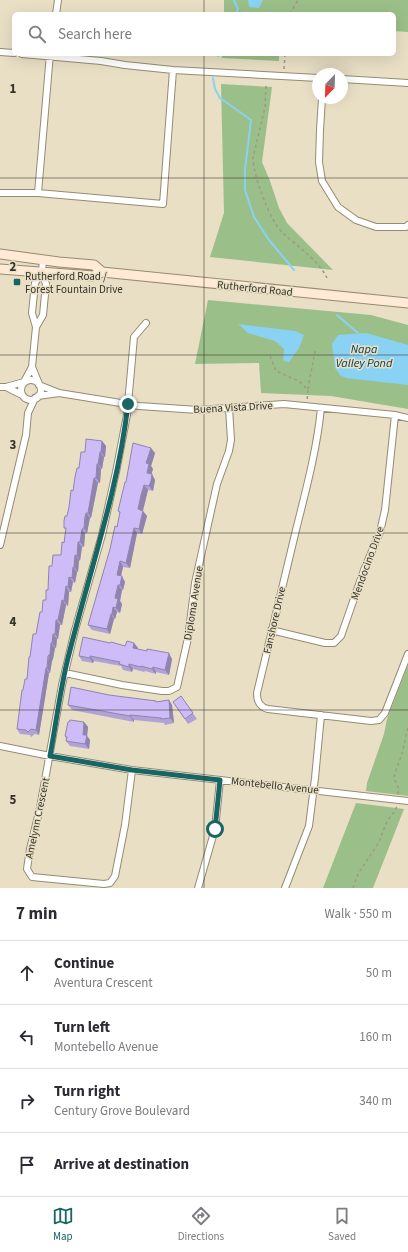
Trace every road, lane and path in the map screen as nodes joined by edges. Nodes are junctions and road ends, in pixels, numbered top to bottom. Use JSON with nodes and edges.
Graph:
{"nodes":[{"id":1,"x":58,"y":0,"type":"edge"},
{"id":2,"x":298,"y":0,"type":"edge"},
{"id":3,"x":56,"y":12,"type":"edge"},
{"id":4,"x":291,"y":12,"type":"edge"},
{"id":5,"x":0,"y":52,"type":"edge"},
{"id":6,"x":12,"y":53,"type":"edge"},
{"id":7,"x":50,"y":56,"type":"edge"},
{"id":8,"x":58,"y":56,"type":"edge"},
{"id":9,"x":285,"y":56,"type":"edge"},
{"id":10,"x":284,"y":69,"type":"dead end"},
{"id":11,"x":173,"y":70,"type":"junction"},
{"id":12,"x":312,"y":78,"type":"edge"},
{"id":13,"x":348,"y":79,"type":"edge"},
{"id":14,"x":408,"y":83,"type":"edge"},
{"id":15,"x":266,"y":86,"type":"dead end"},
{"id":16,"x":322,"y":104,"type":"edge"},
{"id":17,"x":0,"y":193,"type":"edge"},
{"id":18,"x":38,"y":193,"type":"junction"},
{"id":19,"x":408,"y":225,"type":"edge"},
{"id":20,"x":0,"y":254,"type":"edge"},
{"id":21,"x":43,"y":259,"type":"junction"},
{"id":22,"x":0,"y":269,"type":"edge"},
{"id":23,"x":42,"y":272,"type":"junction"},
{"id":24,"x":102,"y":272,"type":"junction"},
{"id":25,"x":327,"y":278,"type":"dead end"},
{"id":26,"x":408,"y":303,"type":"edge"},
{"id":27,"x":146,"y":323,"type":"dead end"},
{"id":28,"x":36,"y":327,"type":"junction"},
{"id":29,"x":315,"y":351,"type":"dead end"},
{"id":30,"x":270,"y":356,"type":"dead end"},
{"id":31,"x":32,"y":366,"type":"junction"},
{"id":32,"x":24,"y":382,"type":"junction"},
{"id":33,"x":39,"y":384,"type":"junction"},
{"id":34,"x":3,"y":387,"type":"edge"},
{"id":35,"x":308,"y":390,"type":"junction"},
{"id":36,"x":59,"y":393,"type":"junction"},
{"id":37,"x":23,"y":395,"type":"junction"},
{"id":38,"x":37,"y":397,"type":"junction"},
{"id":39,"x":307,"y":401,"type":"dead end"},
{"id":40,"x":128,"y":404,"type":"junction"},
{"id":41,"x":229,"y":408,"type":"junction"},
{"id":42,"x":320,"y":408,"type":"junction"},
{"id":43,"x":28,"y":413,"type":"junction"},
{"id":44,"x":395,"y":415,"type":"junction"},
{"id":45,"x":408,"y":418,"type":"edge"},
{"id":46,"x":0,"y":545,"type":"edge"},
{"id":47,"x":272,"y":630,"type":"junction"},
{"id":48,"x":408,"y":654,"type":"edge"},
{"id":49,"x":65,"y":673,"type":"junction"},
{"id":50,"x":321,"y":715,"type":"junction"},
{"id":51,"x":408,"y":727,"type":"edge"},
{"id":52,"x":0,"y":746,"type":"edge"},
{"id":53,"x":50,"y":756,"type":"junction"},
{"id":54,"x":132,"y":770,"type":"junction"},
{"id":55,"x":220,"y":780,"type":"junction"},
{"id":56,"x":314,"y":790,"type":"junction"},
{"id":57,"x":398,"y":799,"type":"junction"},
{"id":58,"x":408,"y":801,"type":"edge"},
{"id":59,"x":198,"y":888,"type":"edge"},
{"id":60,"x":285,"y":888,"type":"edge"},
{"id":61,"x":353,"y":888,"type":"edge"}],
"edges":[{"from":1,"to":3,"type":"street"},
{"from":2,"to":4,"type":"path"},
{"from":5,"to":6,"type":"street"},
{"from":7,"to":18,"type":"street"},
{"from":8,"to":11,"type":"street"},
{"from":9,"to":10,"type":"path"},
{"from":11,"to":12,"type":"street"},
{"from":11,"to":18,"type":"street"},
{"from":13,"to":14,"type":"street"},
{"from":15,"to":25,"type":"path"},
{"from":16,"to":19,"type":"street"},
{"from":17,"to":18,"type":"street"},
{"from":20,"to":21,"type":"main road","name":"Rutherford Road"},
{"from":21,"to":23,"type":"street"},
{"from":21,"to":24,"type":"main road","name":"Rutherford Road"},
{"from":22,"to":23,"type":"main road","name":"Rutherford Road"},
{"from":23,"to":24,"type":"main road","name":"Rutherford Road"},
{"from":23,"to":28,"type":"street"},
{"from":23,"to":28,"type":"street"},
{"from":24,"to":26,"type":"main road","name":"Rutherford Road"},
{"from":27,"to":40,"type":"street"},
{"from":28,"to":31,"type":"street"},
{"from":29,"to":35,"type":"path"},
{"from":30,"to":35,"type":"path"},
{"from":31,"to":32,"type":"street"},
{"from":31,"to":33,"type":"street"},
{"from":32,"to":33,"type":"street"},
{"from":32,"to":34,"type":"street"},
{"from":32,"to":37,"type":"street"},
{"from":33,"to":36,"type":"street","name":"Buena Vista Drive"},
{"from":33,"to":38,"type":"street"},
{"from":34,"to":37,"type":"street"},
{"from":35,"to":39,"type":"path"},
{"from":36,"to":38,"type":"street","name":"Buena Vista Drive"},
{"from":36,"to":40,"type":"street","name":"Buena Vista Drive"},
{"from":37,"to":38,"type":"street"},
{"from":37,"to":43,"type":"street"},
{"from":38,"to":43,"type":"street"},
{"from":40,"to":41,"type":"street","name":"Buena Vista Drive"},
{"from":40,"to":49,"type":"street"},
{"from":41,"to":42,"type":"street","name":"Buena Vista Drive"},
{"from":41,"to":49,"type":"street","name":"Diploma Avenue"},
{"from":42,"to":44,"type":"street","name":"Buena Vista Drive"},
{"from":42,"to":47,"type":"street","name":"Fanshore Drive"},
{"from":43,"to":46,"type":"street"},
{"from":44,"to":45,"type":"street","name":"Buena Vista Drive"},
{"from":44,"to":47,"type":"street","name":"Mendocino Drive"},
{"from":47,"to":50,"type":"street","name":"Fanshore Drive"},
{"from":48,"to":50,"type":"street","name":"Fanshore Drive"},
{"from":49,"to":53,"type":"street"},
{"from":50,"to":56,"type":"street"},
{"from":51,"to":57,"type":"path"},
{"from":52,"to":53,"type":"street","name":"Montebello Avenue"},
{"from":53,"to":54,"type":"street","name":"Montebello Avenue"},
{"from":53,"to":54,"type":"street","name":"Amelynn Crescent"},
{"from":54,"to":55,"type":"street","name":"Montebello Avenue"},
{"from":55,"to":56,"type":"street","name":"Montebello Avenue"},
{"from":55,"to":59,"type":"street"},
{"from":56,"to":57,"type":"street","name":"Montebello Avenue"},
{"from":56,"to":60,"type":"street"},
{"from":57,"to":58,"type":"street","name":"Montebello Avenue"},
{"from":57,"to":61,"type":"path"}]}
